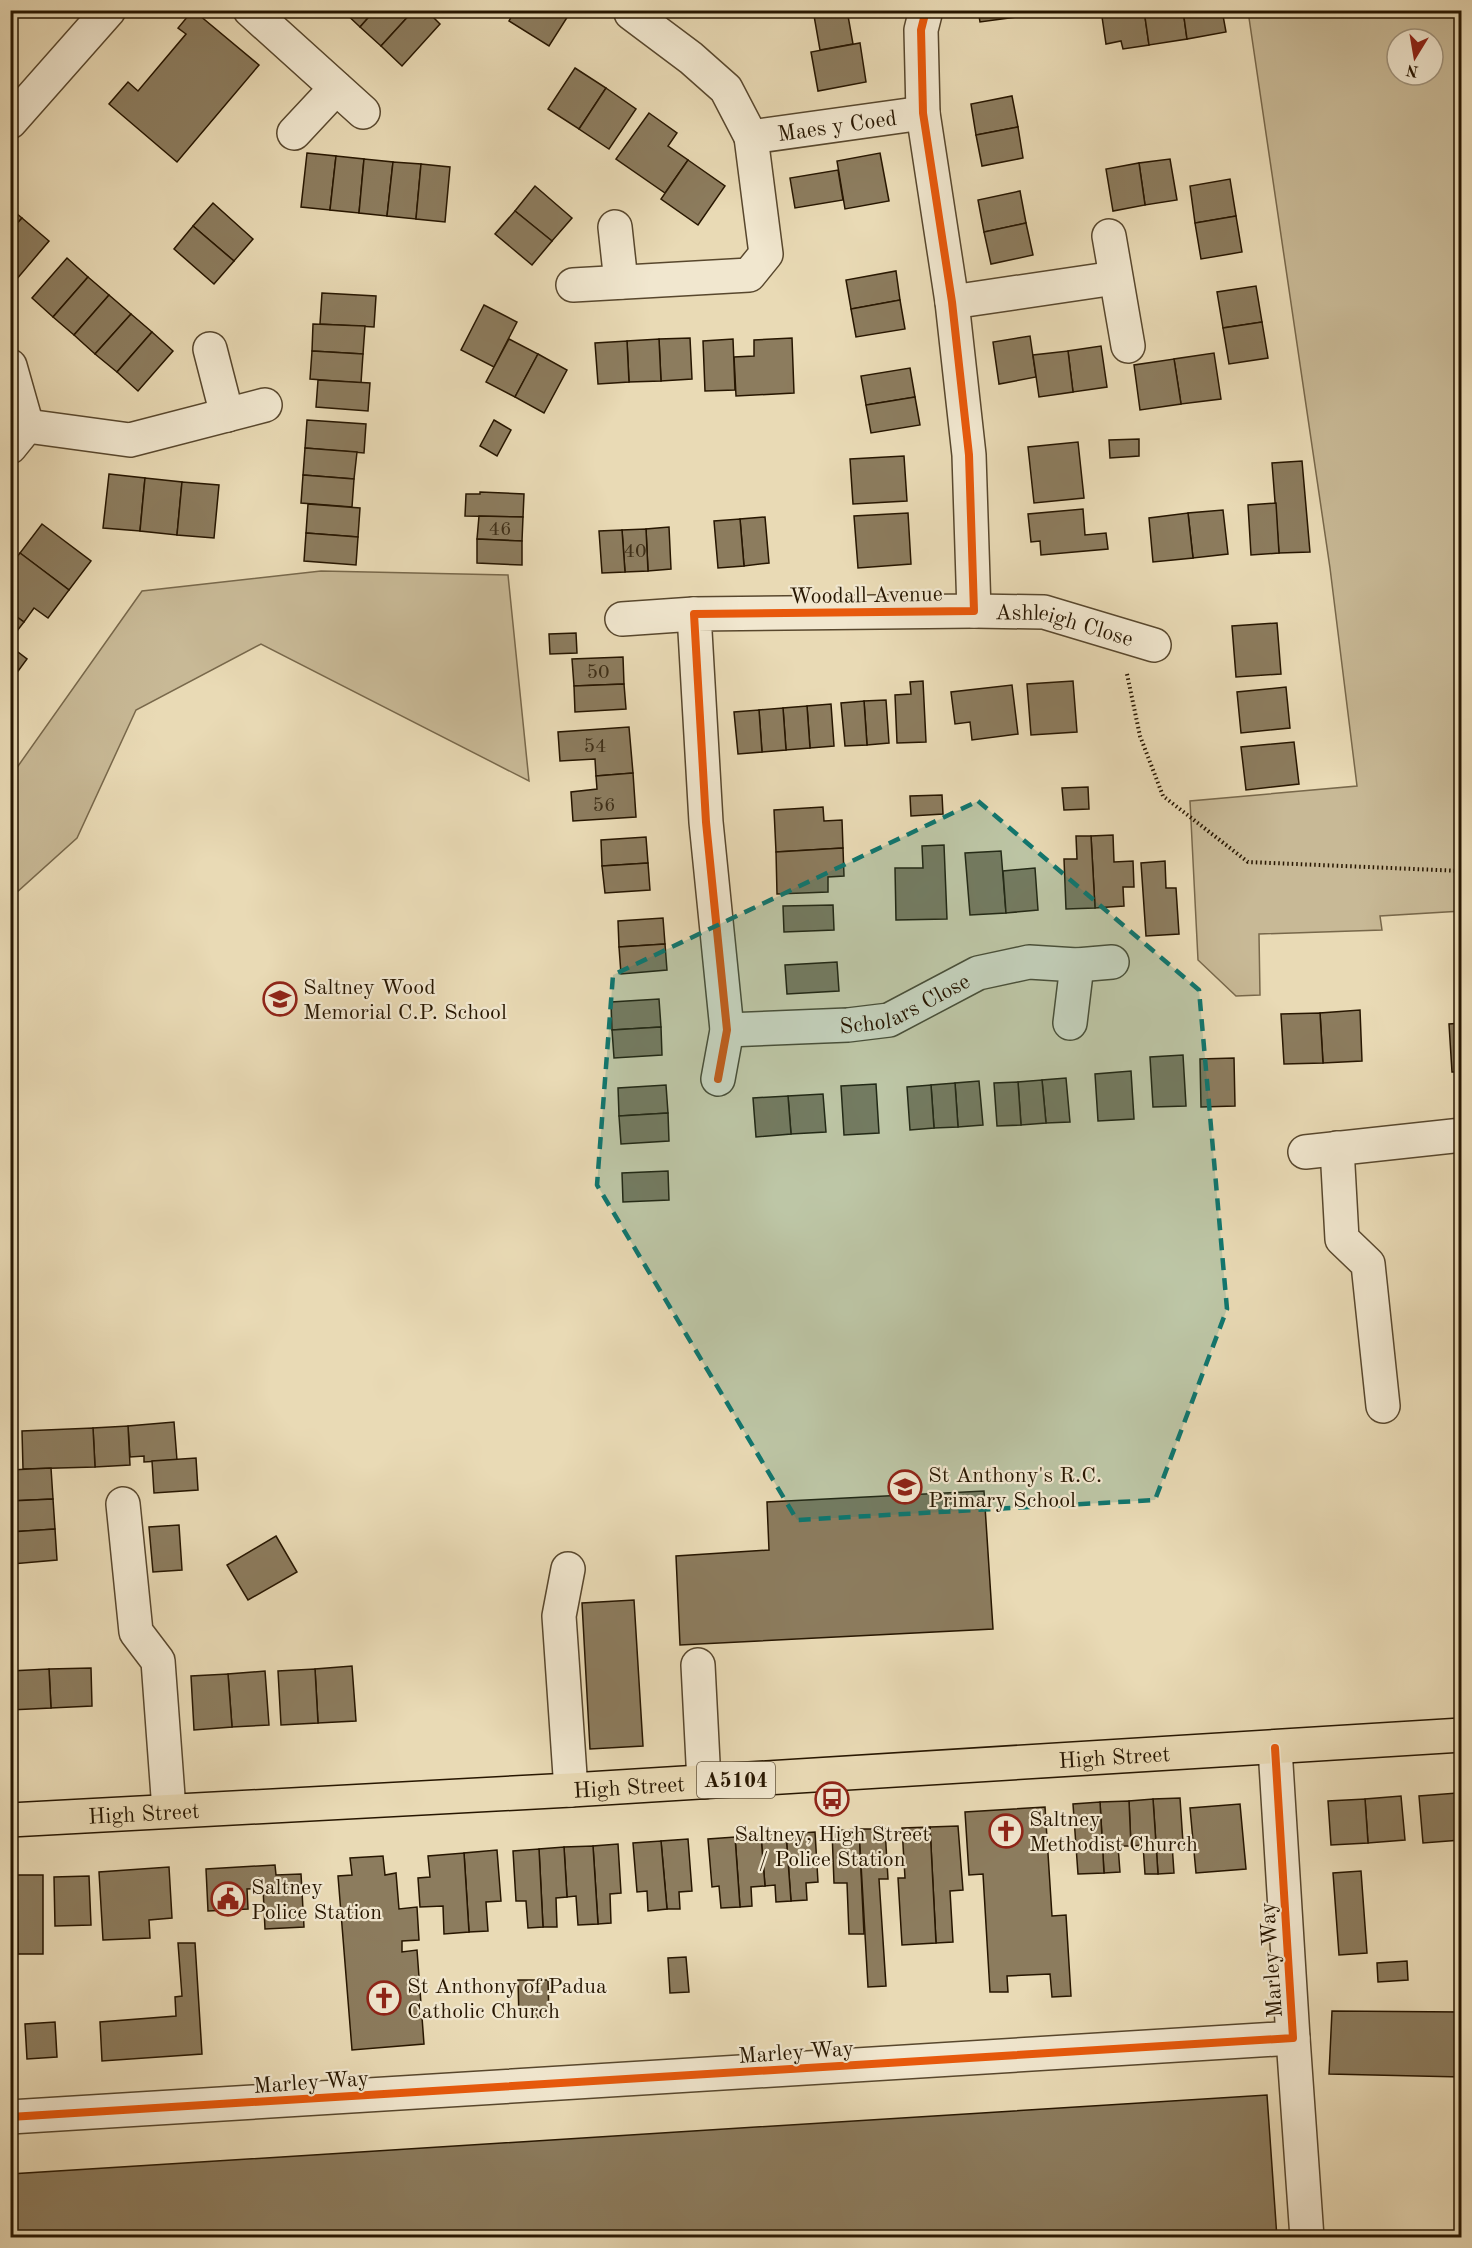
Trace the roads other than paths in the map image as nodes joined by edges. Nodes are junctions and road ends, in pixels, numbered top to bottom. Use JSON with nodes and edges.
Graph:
{"nodes":[{"id":1,"x":109,"y":10,"type":"edge"},
{"id":2,"x":250,"y":10,"type":"edge"},
{"id":3,"x":926,"y":10,"type":"edge"},
{"id":4,"x":631,"y":13,"type":"dead end"},
{"id":5,"x":336,"y":88,"type":"junction"},
{"id":6,"x":363,"y":112,"type":"dead end"},
{"id":7,"x":923,"y":113,"type":"junction"},
{"id":8,"x":10,"y":122,"type":"edge"},
{"id":9,"x":294,"y":133,"type":"dead end"},
{"id":10,"x":751,"y":137,"type":"junction"},
{"id":11,"x":615,"y":228,"type":"dead end"},
{"id":12,"x":1109,"y":236,"type":"dead end"},
{"id":13,"x":1116,"y":278,"type":"junction"},
{"id":14,"x":621,"y":282,"type":"junction"},
{"id":15,"x":573,"y":285,"type":"dead end"},
{"id":16,"x":952,"y":302,"type":"junction"},
{"id":17,"x":1128,"y":346,"type":"dead end"},
{"id":18,"x":210,"y":349,"type":"dead end"},
{"id":19,"x":10,"y":366,"type":"edge"},
{"id":20,"x":265,"y":405,"type":"dead end"},
{"id":21,"x":227,"y":414,"type":"junction"},
{"id":22,"x":19,"y":436,"type":"edge"},
{"id":23,"x":974,"y":610,"type":"junction"},
{"id":24,"x":694,"y":614,"type":"junction"},
{"id":25,"x":622,"y":619,"type":"dead end"},
{"id":26,"x":1141,"y":642,"type":"road end"},
{"id":27,"x":1112,"y":962,"type":"dead end"},
{"id":28,"x":1077,"y":965,"type":"junction"},
{"id":29,"x":1070,"y":1023,"type":"dead end"},
{"id":30,"x":726,"y":1030,"type":"junction"},
{"id":31,"x":718,"y":1079,"type":"dead end"},
{"id":32,"x":1461,"y":1135,"type":"edge"},
{"id":33,"x":1337,"y":1148,"type":"junction"},
{"id":34,"x":1305,"y":1152,"type":"dead end"},
{"id":35,"x":1383,"y":1407,"type":"dead end"},
{"id":36,"x":123,"y":1504,"type":"dead end"},
{"id":37,"x":567,"y":1569,"type":"dead end"},
{"id":38,"x":698,"y":1665,"type":"dead end"},
{"id":39,"x":1461,"y":1735,"type":"edge"},
{"id":40,"x":1275,"y":1748,"type":"junction"},
{"id":41,"x":704,"y":1782,"type":"junction"},
{"id":42,"x":572,"y":1790,"type":"junction"},
{"id":43,"x":169,"y":1810,"type":"junction"},
{"id":44,"x":10,"y":1820,"type":"edge"},
{"id":45,"x":1293,"y":2038,"type":"junction"},
{"id":46,"x":10,"y":2117,"type":"edge"},
{"id":47,"x":1307,"y":2238,"type":"edge"}],
"edges":[{"from":1,"to":8,"type":"street"},
{"from":2,"to":5,"type":"street"},
{"from":3,"to":7,"type":"street","name":"Woodall Avenue"},
{"from":4,"to":10,"type":"street","name":"Maes y Coed"},
{"from":5,"to":6,"type":"street"},
{"from":5,"to":9,"type":"street"},
{"from":7,"to":10,"type":"street","name":"Maes y Coed"},
{"from":7,"to":16,"type":"street","name":"Woodall Avenue"},
{"from":10,"to":14,"type":"street","name":"Maes y Coed"},
{"from":11,"to":14,"type":"street"},
{"from":12,"to":13,"type":"street"},
{"from":13,"to":16,"type":"street"},
{"from":13,"to":17,"type":"street"},
{"from":14,"to":15,"type":"street","name":"Maes y Coed"},
{"from":16,"to":23,"type":"street","name":"Woodall Avenue"},
{"from":18,"to":21,"type":"street"},
{"from":19,"to":22,"type":"street"},
{"from":20,"to":21,"type":"street"},
{"from":21,"to":22,"type":"street"},
{"from":23,"to":24,"type":"street","name":"Woodall Avenue"},
{"from":23,"to":26,"type":"street","name":"Ashleigh Close"},
{"from":24,"to":25,"type":"street","name":"Woodall Avenue"},
{"from":24,"to":30,"type":"street"},
{"from":27,"to":28,"type":"street","name":"Scholars Close"},
{"from":28,"to":29,"type":"street"},
{"from":28,"to":30,"type":"street","name":"Scholars Close"},
{"from":30,"to":31,"type":"street"},
{"from":32,"to":33,"type":"street"},
{"from":33,"to":34,"type":"street"},
{"from":33,"to":35,"type":"street"},
{"from":36,"to":43,"type":"street"},
{"from":37,"to":42,"type":"street"},
{"from":38,"to":41,"type":"street"},
{"from":39,"to":40,"type":"main road","name":"High Street","number":"A5104"},
{"from":40,"to":41,"type":"main road","name":"High Street","number":"A5104"},
{"from":40,"to":45,"type":"street","name":"Marley Way"},
{"from":41,"to":42,"type":"main road","name":"High Street","number":"A5104"},
{"from":42,"to":43,"type":"main road","name":"High Street","number":"A5104"},
{"from":43,"to":44,"type":"main road","name":"High Street","number":"A5104"},
{"from":45,"to":46,"type":"street","name":"Marley Way"},
{"from":45,"to":47,"type":"street","name":"Marley Way"}]}
